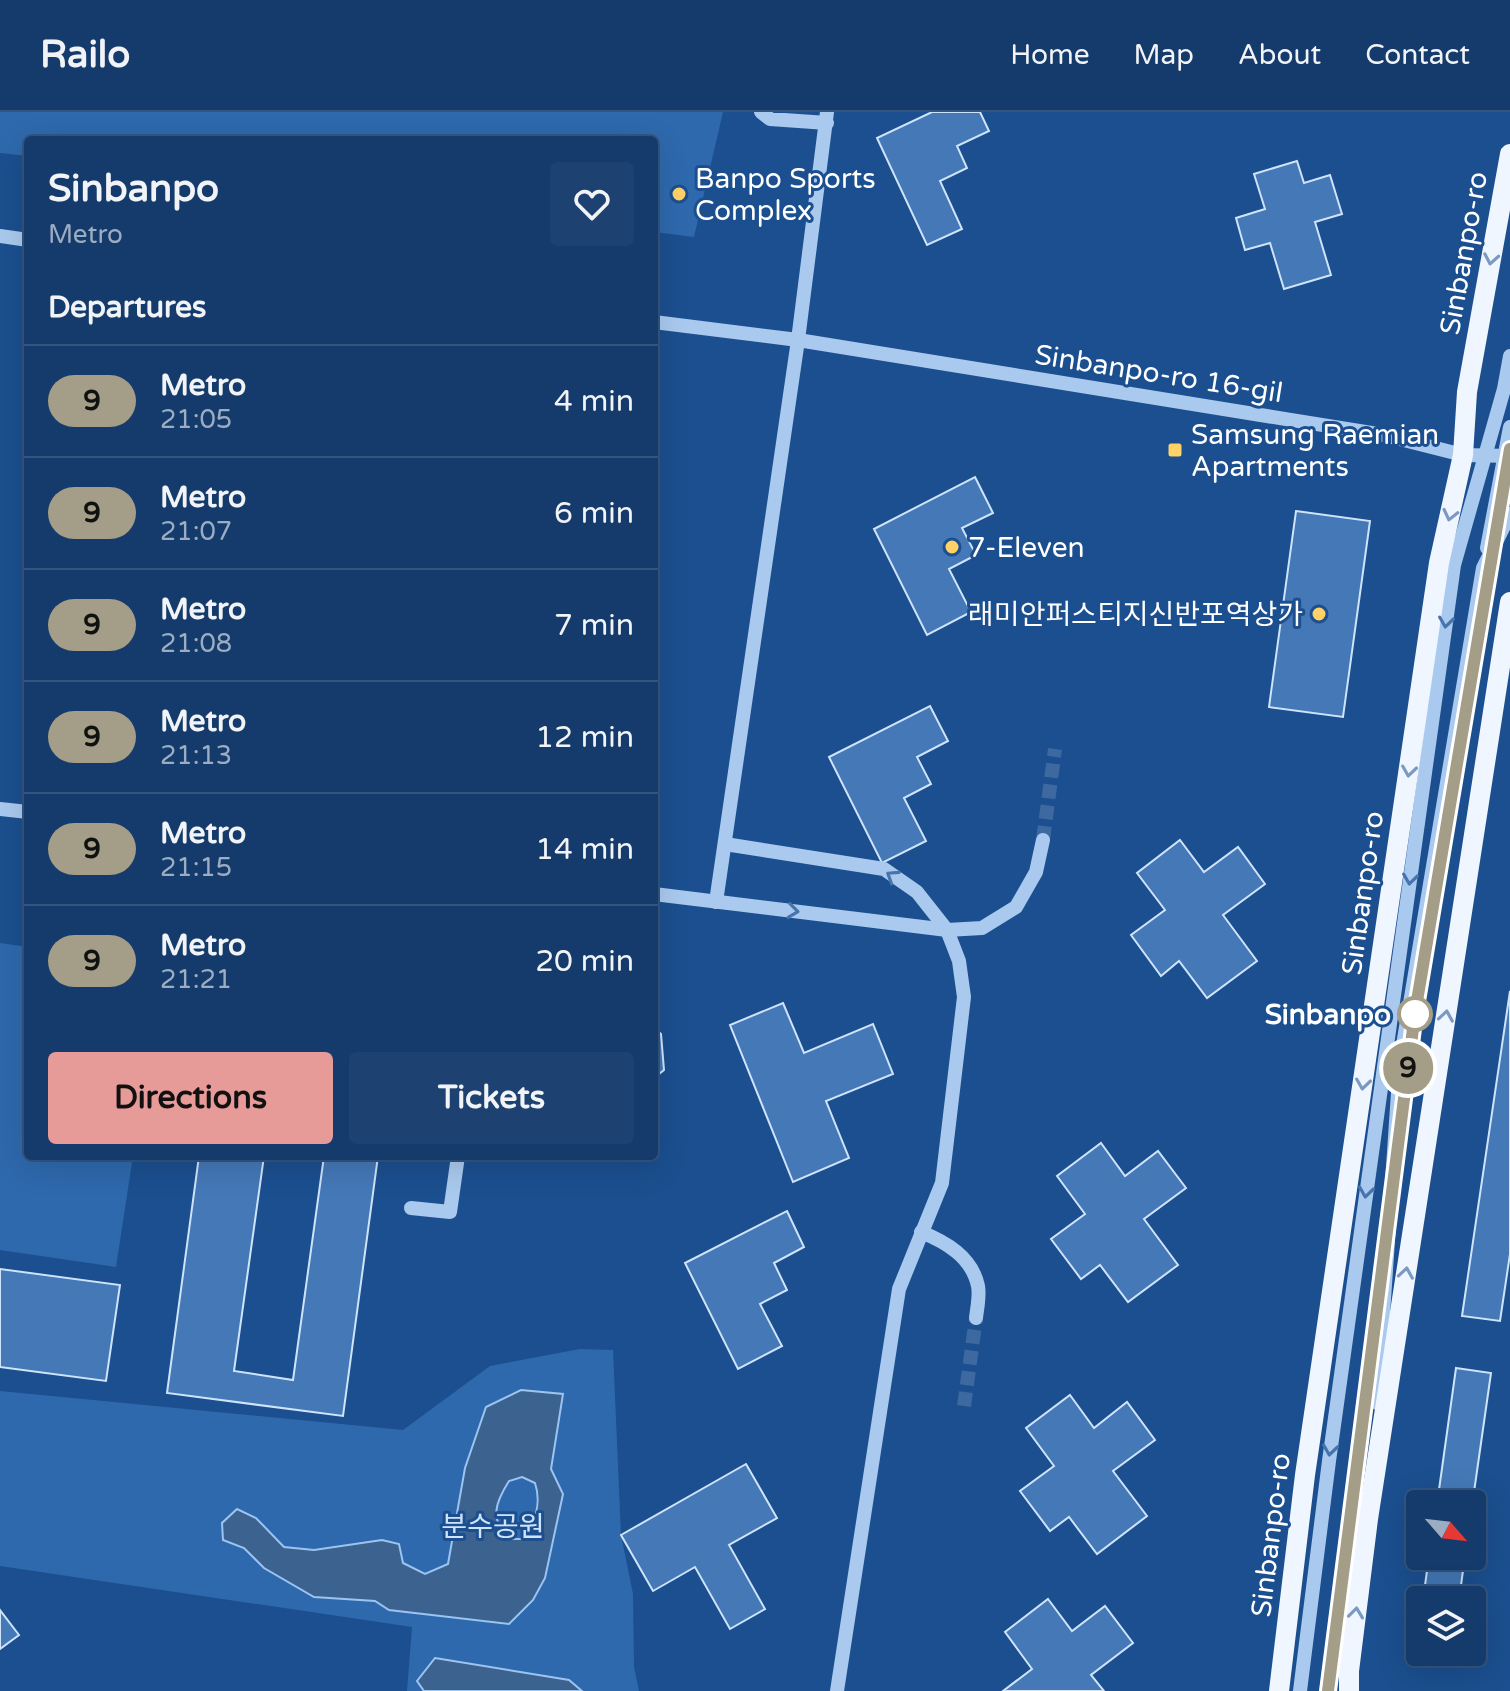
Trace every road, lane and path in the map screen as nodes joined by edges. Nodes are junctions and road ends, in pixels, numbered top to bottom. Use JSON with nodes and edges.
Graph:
{"nodes":[{"id":1,"x":761,"y":112,"type":"edge"},
{"id":2,"x":827,"y":118,"type":"edge"},
{"id":3,"x":1510,"y":154,"type":"edge"},
{"id":4,"x":0,"y":236,"type":"edge"},
{"id":5,"x":24,"y":239,"type":"edge"},
{"id":6,"x":658,"y":322,"type":"edge"},
{"id":7,"x":798,"y":340,"type":"junction"},
{"id":8,"x":1510,"y":356,"type":"edge"},
{"id":9,"x":1510,"y":427,"type":"edge"},
{"id":10,"x":1463,"y":455,"type":"junction"},
{"id":11,"x":1486,"y":456,"type":"junction"},
{"id":12,"x":1507,"y":456,"type":"edge"},
{"id":13,"x":1510,"y":514,"type":"edge"},
{"id":14,"x":1483,"y":568,"type":"junction"},
{"id":15,"x":1510,"y":602,"type":"edge"},
{"id":16,"x":0,"y":809,"type":"edge"},
{"id":17,"x":24,"y":812,"type":"edge"},
{"id":18,"x":1043,"y":840,"type":"tunnel mouth"},
{"id":19,"x":725,"y":844,"type":"junction"},
{"id":20,"x":658,"y":895,"type":"edge"},
{"id":21,"x":716,"y":902,"type":"junction"},
{"id":22,"x":947,"y":930,"type":"junction"},
{"id":23,"x":457,"y":1160,"type":"edge"},
{"id":24,"x":411,"y":1208,"type":"dead end"},
{"id":25,"x":921,"y":1232,"type":"junction"},
{"id":26,"x":976,"y":1318,"type":"tunnel mouth"},
{"id":27,"x":1368,"y":1519,"type":"junction"},
{"id":28,"x":837,"y":1691,"type":"edge"},
{"id":29,"x":1279,"y":1691,"type":"edge"},
{"id":30,"x":1300,"y":1691,"type":"edge"},
{"id":31,"x":1349,"y":1691,"type":"edge"}],
"edges":[{"from":1,"to":2,"type":"street"},
{"from":2,"to":7,"type":"street"},
{"from":3,"to":10,"type":"main road","name":"Sinbanpo-ro","one_way":true},
{"from":4,"to":5,"type":"street"},
{"from":6,"to":7,"type":"street","name":"Sinbanpo-ro 16-gil"},
{"from":7,"to":10,"type":"street","name":"Sinbanpo-ro 16-gil"},
{"from":7,"to":19,"type":"street"},
{"from":8,"to":11,"type":"street"},
{"from":9,"to":12,"type":"street"},
{"from":10,"to":11,"type":"street","name":"Sinbanpo-ro 16-gil"},
{"from":10,"to":29,"type":"main road","name":"Sinbanpo-ro","one_way":true},
{"from":11,"to":12,"type":"street","name":"Sinbanpo-ro 16-gil"},
{"from":11,"to":30,"type":"street","one_way":true},
{"from":12,"to":14,"type":"street"},
{"from":13,"to":14,"type":"street"},
{"from":14,"to":27,"type":"street"},
{"from":27,"to":15,"type":"main road","one_way":true},
{"from":16,"to":17,"type":"street"},
{"from":18,"to":22,"type":"street"},
{"from":19,"to":21,"type":"street"},
{"from":22,"to":19,"type":"street","one_way":true},
{"from":20,"to":21,"type":"street"},
{"from":21,"to":22,"type":"street","one_way":true},
{"from":22,"to":25,"type":"street"},
{"from":23,"to":24,"type":"street"},
{"from":25,"to":26,"type":"street"},
{"from":25,"to":28,"type":"street"},
{"from":31,"to":27,"type":"main road","one_way":true}]}
